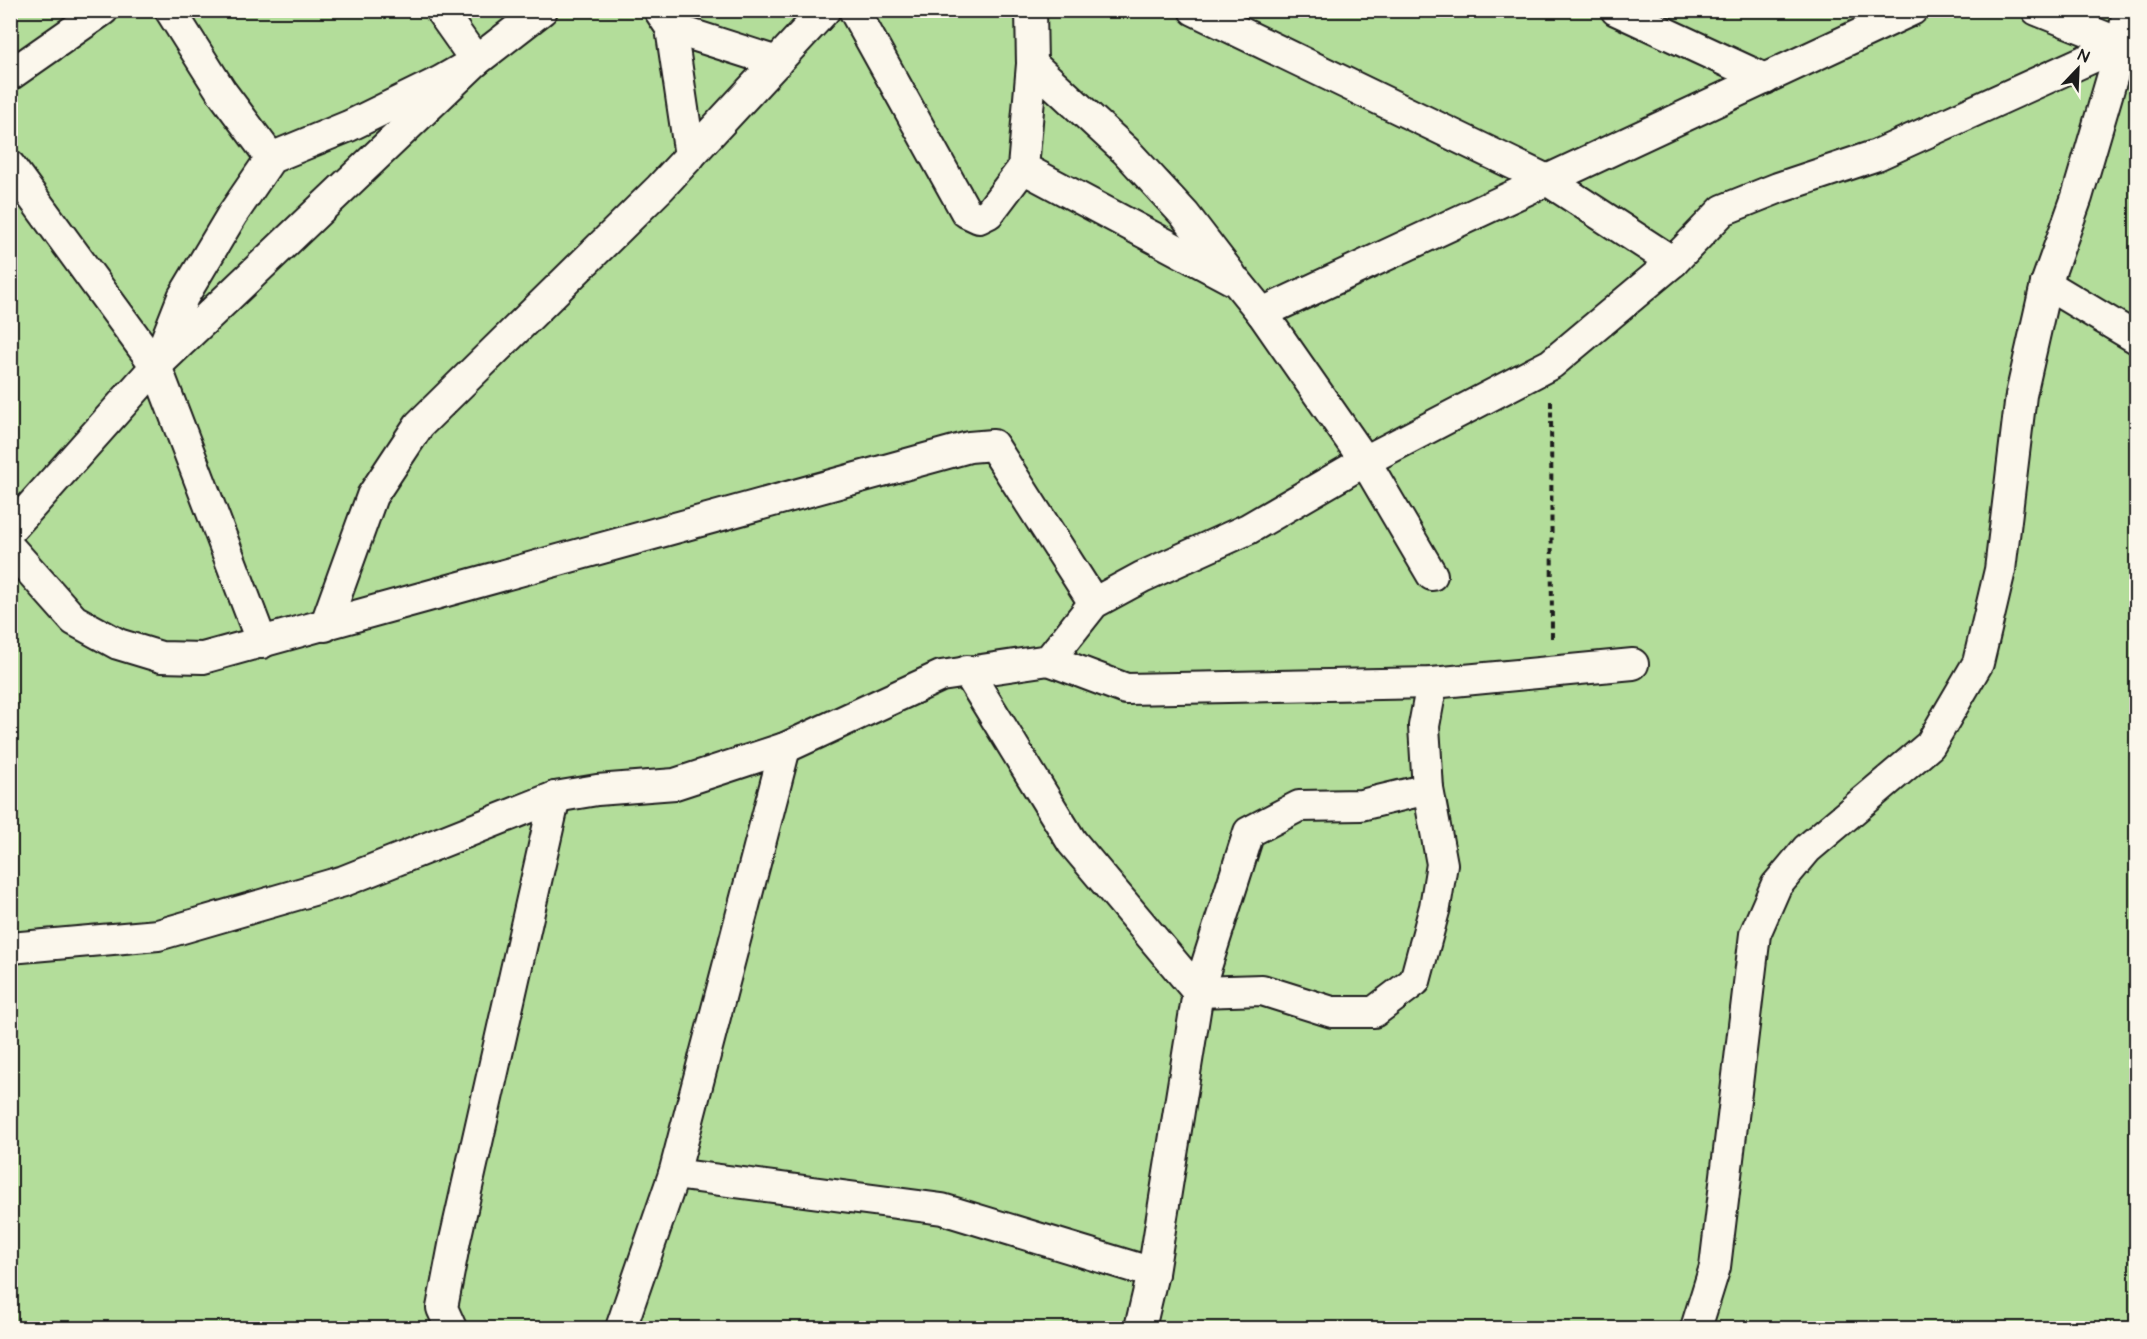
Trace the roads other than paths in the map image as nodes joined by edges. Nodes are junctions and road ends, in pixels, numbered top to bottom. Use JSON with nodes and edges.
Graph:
{"nodes":[{"id":1,"x":103,"y":10,"type":"edge"},
{"id":2,"x":170,"y":10,"type":"edge"},
{"id":3,"x":440,"y":10,"type":"edge"},
{"id":4,"x":542,"y":10,"type":"edge"},
{"id":5,"x":825,"y":10,"type":"edge"},
{"id":6,"x":854,"y":10,"type":"edge"},
{"id":7,"x":1031,"y":10,"type":"edge"},
{"id":8,"x":1194,"y":10,"type":"edge"},
{"id":9,"x":1616,"y":10,"type":"edge"},
{"id":10,"x":1912,"y":10,"type":"edge"},
{"id":11,"x":2037,"y":10,"type":"edge"},
{"id":12,"x":2128,"y":10,"type":"edge"},
{"id":13,"x":665,"y":19,"type":"edge"},
{"id":14,"x":2122,"y":44,"type":"junction"},
{"id":15,"x":476,"y":61,"type":"junction"},
{"id":16,"x":777,"y":62,"type":"junction"},
{"id":17,"x":1032,"y":64,"type":"junction"},
{"id":18,"x":10,"y":75,"type":"edge"},
{"id":19,"x":1765,"y":79,"type":"junction"},
{"id":20,"x":690,"y":156,"type":"junction"},
{"id":21,"x":271,"y":158,"type":"junction"},
{"id":22,"x":10,"y":165,"type":"edge"},
{"id":23,"x":1023,"y":168,"type":"junction"},
{"id":24,"x":1547,"y":180,"type":"junction"},
{"id":25,"x":1673,"y":262,"type":"junction"},
{"id":26,"x":1237,"y":282,"type":"junction"},
{"id":27,"x":2046,"y":284,"type":"junction"},
{"id":28,"x":1262,"y":313,"type":"junction"},
{"id":29,"x":2136,"y":338,"type":"edge"},
{"id":30,"x":156,"y":366,"type":"junction"},
{"id":31,"x":1365,"y":461,"type":"junction"},
{"id":32,"x":10,"y":530,"type":"edge"},
{"id":33,"x":10,"y":548,"type":"edge"},
{"id":34,"x":1432,"y":575,"type":"dead end"},
{"id":35,"x":1094,"y":603,"type":"junction"},
{"id":36,"x":325,"y":626,"type":"junction"},
{"id":37,"x":262,"y":643,"type":"junction"},
{"id":38,"x":1049,"y":660,"type":"junction"},
{"id":39,"x":1633,"y":664,"type":"dead end"},
{"id":40,"x":967,"y":671,"type":"junction"},
{"id":41,"x":1432,"y":683,"type":"junction"},
{"id":42,"x":785,"y":748,"type":"junction"},
{"id":43,"x":1428,"y":789,"type":"junction"},
{"id":44,"x":555,"y":797,"type":"junction"},
{"id":45,"x":10,"y":948,"type":"edge"},
{"id":46,"x":1198,"y":992,"type":"junction"},
{"id":47,"x":674,"y":1173,"type":"junction"},
{"id":48,"x":1153,"y":1273,"type":"junction"},
{"id":49,"x":451,"y":1329,"type":"edge"},
{"id":50,"x":621,"y":1329,"type":"edge"},
{"id":51,"x":1140,"y":1329,"type":"edge"},
{"id":52,"x":1696,"y":1329,"type":"edge"}],
"edges":[{"from":1,"to":18,"type":"street"},
{"from":2,"to":21,"type":"street"},
{"from":3,"to":15,"type":"street"},
{"from":4,"to":15,"type":"street"},
{"from":5,"to":16,"type":"street"},
{"from":6,"to":23,"type":"street"},
{"from":7,"to":17,"type":"street"},
{"from":8,"to":24,"type":"street"},
{"from":9,"to":19,"type":"street"},
{"from":10,"to":19,"type":"street"},
{"from":11,"to":14,"type":"street"},
{"from":12,"to":14,"type":"street"},
{"from":13,"to":16,"type":"street"},
{"from":13,"to":20,"type":"street"},
{"from":14,"to":25,"type":"street"},
{"from":14,"to":27,"type":"street"},
{"from":15,"to":21,"type":"street"},
{"from":15,"to":30,"type":"street"},
{"from":16,"to":20,"type":"street"},
{"from":17,"to":23,"type":"street"},
{"from":17,"to":26,"type":"street"},
{"from":19,"to":24,"type":"street"},
{"from":20,"to":36,"type":"street"},
{"from":21,"to":30,"type":"street"},
{"from":22,"to":30,"type":"street"},
{"from":23,"to":26,"type":"street"},
{"from":24,"to":25,"type":"street"},
{"from":24,"to":28,"type":"street"},
{"from":25,"to":31,"type":"street"},
{"from":26,"to":28,"type":"street"},
{"from":27,"to":29,"type":"street"},
{"from":27,"to":52,"type":"street"},
{"from":28,"to":31,"type":"street"},
{"from":30,"to":32,"type":"street"},
{"from":30,"to":37,"type":"street"},
{"from":31,"to":34,"type":"street"},
{"from":31,"to":35,"type":"street"},
{"from":33,"to":37,"type":"street"},
{"from":35,"to":36,"type":"street"},
{"from":35,"to":38,"type":"street"},
{"from":36,"to":37,"type":"street"},
{"from":38,"to":40,"type":"street"},
{"from":38,"to":41,"type":"street"},
{"from":39,"to":41,"type":"street"},
{"from":40,"to":42,"type":"street"},
{"from":40,"to":46,"type":"street"},
{"from":41,"to":43,"type":"street"},
{"from":42,"to":44,"type":"street"},
{"from":42,"to":47,"type":"street"},
{"from":43,"to":46,"type":"street"},
{"from":43,"to":46,"type":"street"},
{"from":44,"to":45,"type":"street"},
{"from":44,"to":49,"type":"street"},
{"from":46,"to":48,"type":"street"},
{"from":47,"to":48,"type":"street"},
{"from":47,"to":50,"type":"street"},
{"from":48,"to":51,"type":"street"}]}
